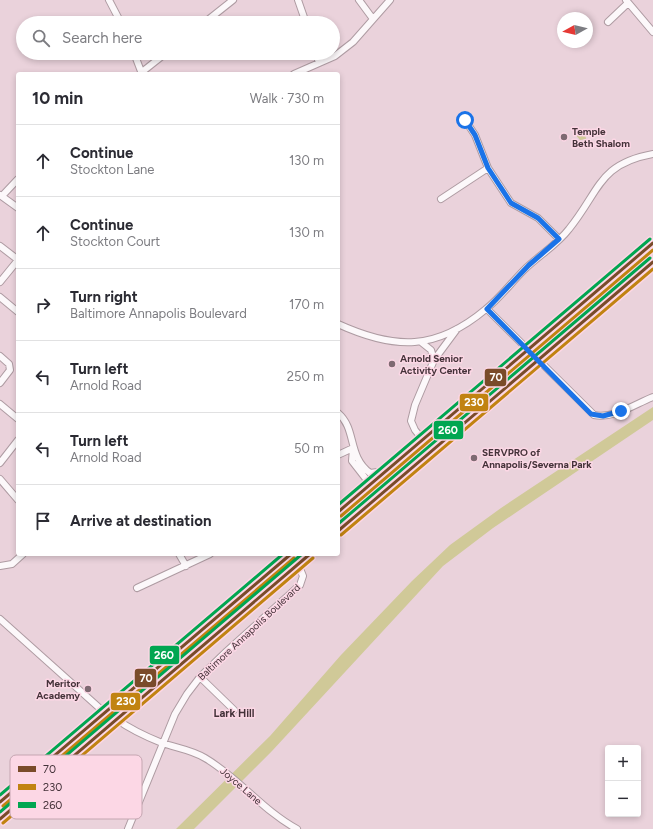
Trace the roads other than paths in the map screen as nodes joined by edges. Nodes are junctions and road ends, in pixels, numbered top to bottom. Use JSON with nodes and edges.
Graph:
{"nodes":[{"id":1,"x":109,"y":0,"type":"edge"},
{"id":2,"x":234,"y":0,"type":"edge"},
{"id":3,"x":298,"y":0,"type":"edge"},
{"id":4,"x":359,"y":0,"type":"edge"},
{"id":5,"x":390,"y":0,"type":"edge"},
{"id":6,"x":627,"y":2,"type":"edge"},
{"id":7,"x":117,"y":16,"type":"edge"},
{"id":8,"x":213,"y":16,"type":"edge"},
{"id":9,"x":304,"y":16,"type":"edge"},
{"id":10,"x":373,"y":19,"type":"junction"},
{"id":11,"x":608,"y":22,"type":"dead end"},
{"id":12,"x":653,"y":32,"type":"edge"},
{"id":13,"x":340,"y":52,"type":"edge"},
{"id":14,"x":137,"y":60,"type":"edge"},
{"id":15,"x":158,"y":60,"type":"edge"},
{"id":16,"x":318,"y":60,"type":"edge"},
{"id":17,"x":326,"y":60,"type":"edge"},
{"id":18,"x":319,"y":63,"type":"junction"},
{"id":19,"x":142,"y":72,"type":"edge"},
{"id":20,"x":143,"y":72,"type":"edge"},
{"id":21,"x":299,"y":72,"type":"edge"},
{"id":22,"x":465,"y":120,"type":"dead end"},
{"id":23,"x":653,"y":154,"type":"edge"},
{"id":24,"x":488,"y":168,"type":"junction"},
{"id":25,"x":16,"y":181,"type":"edge"},
{"id":26,"x":1,"y":196,"type":"edge"},
{"id":27,"x":440,"y":199,"type":"dead end"},
{"id":28,"x":16,"y":207,"type":"edge"},
{"id":29,"x":559,"y":239,"type":"junction"},
{"id":30,"x":653,"y":243,"type":"edge"},
{"id":31,"x":0,"y":246,"type":"edge"},
{"id":32,"x":16,"y":258,"type":"edge"},
{"id":33,"x":16,"y":262,"type":"edge"},
{"id":34,"x":653,"y":262,"type":"edge"},
{"id":35,"x":0,"y":282,"type":"edge"},
{"id":36,"x":0,"y":296,"type":"edge"},
{"id":37,"x":487,"y":309,"type":"junction"},
{"id":38,"x":16,"y":310,"type":"edge"},
{"id":39,"x":340,"y":325,"type":"edge"},
{"id":40,"x":457,"y":329,"type":"junction"},
{"id":41,"x":421,"y":342,"type":"junction"},
{"id":42,"x":528,"y":350,"type":"junction"},
{"id":43,"x":0,"y":356,"type":"edge"},
{"id":44,"x":434,"y":360,"type":"junction"},
{"id":45,"x":538,"y":360,"type":"junction"},
{"id":46,"x":0,"y":383,"type":"edge"},
{"id":47,"x":653,"y":398,"type":"edge"},
{"id":48,"x":0,"y":404,"type":"edge"},
{"id":49,"x":16,"y":417,"type":"edge"},
{"id":50,"x":340,"y":417,"type":"edge"},
{"id":51,"x":423,"y":440,"type":"junction"},
{"id":52,"x":16,"y":443,"type":"edge"},
{"id":53,"x":353,"y":448,"type":"junction"},
{"id":54,"x":340,"y":453,"type":"edge"},
{"id":55,"x":0,"y":463,"type":"edge"},
{"id":56,"x":385,"y":471,"type":"junction"},
{"id":57,"x":0,"y":479,"type":"edge"},
{"id":58,"x":365,"y":488,"type":"junction"},
{"id":59,"x":16,"y":498,"type":"edge"},
{"id":60,"x":340,"y":510,"type":"edge"},
{"id":61,"x":340,"y":529,"type":"edge"},
{"id":62,"x":21,"y":556,"type":"edge"},
{"id":63,"x":180,"y":556,"type":"edge"},
{"id":64,"x":206,"y":556,"type":"edge"},
{"id":65,"x":289,"y":556,"type":"edge"},
{"id":66,"x":296,"y":556,"type":"edge"},
{"id":67,"x":308,"y":556,"type":"edge"},
{"id":68,"x":298,"y":564,"type":"junction"},
{"id":69,"x":0,"y":566,"type":"edge"},
{"id":70,"x":186,"y":566,"type":"junction"},
{"id":71,"x":136,"y":588,"type":"dead end"},
{"id":72,"x":0,"y":619,"type":"edge"},
{"id":73,"x":200,"y":677,"type":"junction"},
{"id":74,"x":126,"y":695,"type":"junction"},
{"id":75,"x":234,"y":710,"type":"dead end"},
{"id":76,"x":105,"y":713,"type":"junction"},
{"id":77,"x":116,"y":719,"type":"junction"},
{"id":78,"x":162,"y":743,"type":"junction"},
{"id":79,"x":87,"y":745,"type":"junction"},
{"id":80,"x":55,"y":755,"type":"edge"},
{"id":81,"x":75,"y":755,"type":"edge"},
{"id":82,"x":10,"y":794,"type":"edge"},
{"id":83,"x":142,"y":794,"type":"edge"},
{"id":84,"x":0,"y":802,"type":"edge"},
{"id":85,"x":10,"y":810,"type":"edge"},
{"id":86,"x":0,"y":819,"type":"edge"},
{"id":87,"x":132,"y":819,"type":"edge"},
{"id":88,"x":128,"y":829,"type":"edge"},
{"id":89,"x":297,"y":829,"type":"edge"}],
"edges":[{"from":1,"to":7,"type":"street"},
{"from":2,"to":8,"type":"street"},
{"from":3,"to":9,"type":"street"},
{"from":4,"to":10,"type":"street"},
{"from":5,"to":10,"type":"street"},
{"from":6,"to":11,"type":"street"},
{"from":6,"to":12,"type":"street"},
{"from":10,"to":13,"type":"street"},
{"from":14,"to":19,"type":"street"},
{"from":15,"to":20,"type":"street"},
{"from":16,"to":18,"type":"street"},
{"from":17,"to":18,"type":"street"},
{"from":18,"to":21,"type":"street"},
{"from":22,"to":24,"type":"street"},
{"from":23,"to":29,"type":"street"},
{"from":24,"to":27,"type":"street"},
{"from":24,"to":29,"type":"street"},
{"from":25,"to":26,"type":"street"},
{"from":26,"to":28,"type":"street"},
{"from":29,"to":37,"type":"street"},
{"from":30,"to":42,"type":"highway"},
{"from":31,"to":32,"type":"street"},
{"from":33,"to":35,"type":"street"},
{"from":34,"to":45,"type":"highway"},
{"from":36,"to":38,"type":"street"},
{"from":37,"to":40,"type":"street"},
{"from":37,"to":42,"type":"street"},
{"from":39,"to":41,"type":"street"},
{"from":40,"to":41,"type":"street"},
{"from":40,"to":44,"type":"street"},
{"from":41,"to":44,"type":"street"},
{"from":42,"to":45,"type":"street"},
{"from":42,"to":51,"type":"highway"},
{"from":43,"to":46,"type":"street"},
{"from":44,"to":51,"type":"street"},
{"from":45,"to":47,"type":"street"},
{"from":45,"to":61,"type":"highway"},
{"from":48,"to":49,"type":"street"},
{"from":50,"to":53,"type":"street"},
{"from":51,"to":56,"type":"highway"},
{"from":52,"to":55,"type":"street"},
{"from":53,"to":54,"type":"street"},
{"from":53,"to":56,"type":"street"},
{"from":53,"to":58,"type":"street"},
{"from":56,"to":58,"type":"highway"},
{"from":57,"to":59,"type":"street"},
{"from":58,"to":60,"type":"highway"},
{"from":62,"to":69,"type":"street"},
{"from":63,"to":70,"type":"street"},
{"from":64,"to":70,"type":"street"},
{"from":65,"to":74,"type":"highway"},
{"from":66,"to":68,"type":"highway"},
{"from":67,"to":68,"type":"highway"},
{"from":68,"to":73,"type":"street","name":"Baltimore Annapolis Boulevard"},
{"from":68,"to":77,"type":"highway"},
{"from":70,"to":71,"type":"street"},
{"from":72,"to":76,"type":"street"},
{"from":73,"to":75,"type":"street"},
{"from":73,"to":78,"type":"street","name":"Baltimore Annapolis Boulevard"},
{"from":74,"to":76,"type":"highway"},
{"from":74,"to":77,"type":"highway"},
{"from":76,"to":79,"type":"highway"},
{"from":76,"to":80,"type":"highway"},
{"from":77,"to":78,"type":"street","name":"Joyce Lane"},
{"from":77,"to":79,"type":"highway"},
{"from":78,"to":83,"type":"street","name":"Baltimore Annapolis Boulevard"},
{"from":78,"to":89,"type":"street","name":"Joyce Lane"},
{"from":79,"to":81,"type":"highway"},
{"from":82,"to":84,"type":"highway"},
{"from":85,"to":86,"type":"highway"},
{"from":87,"to":88,"type":"street","name":"Baltimore Annapolis Boulevard"}]}
